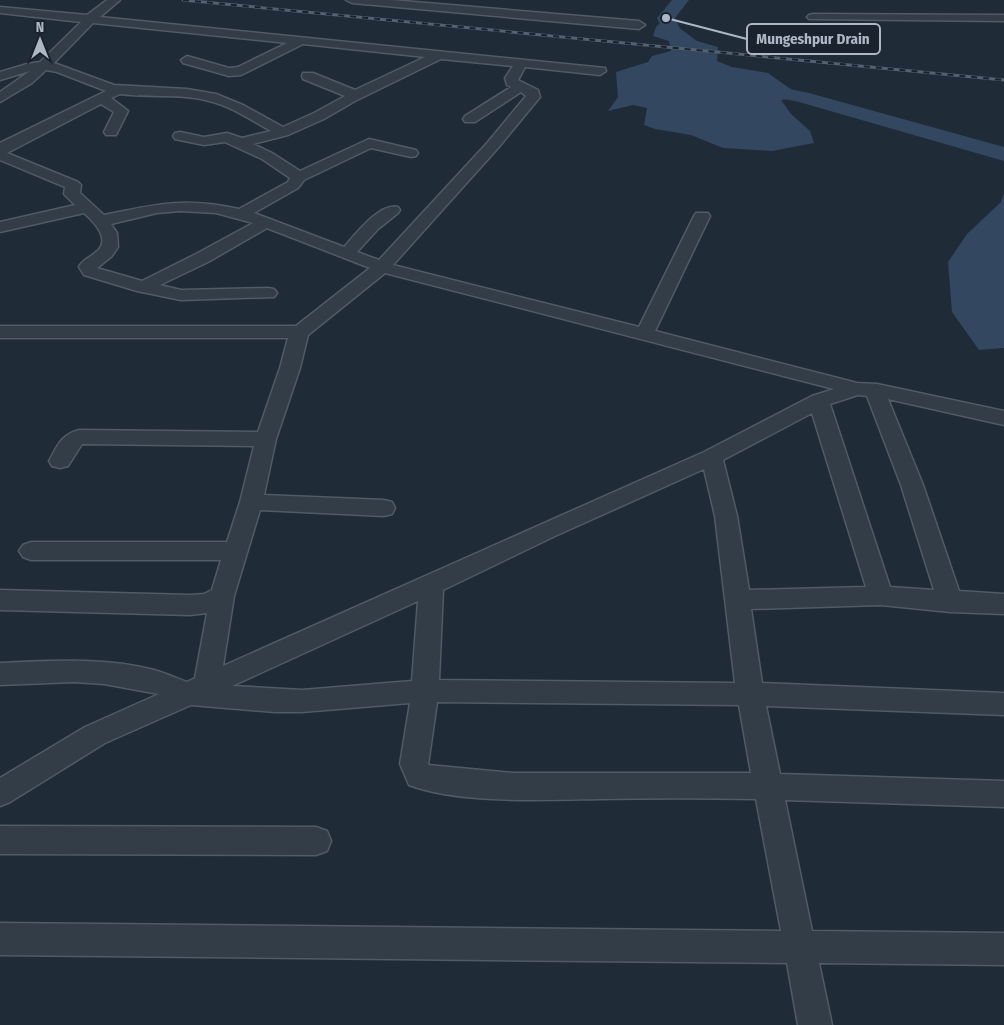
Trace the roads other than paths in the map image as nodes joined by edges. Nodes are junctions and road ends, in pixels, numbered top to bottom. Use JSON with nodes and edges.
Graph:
{"nodes":[{"id":1,"x":114,"y":0,"type":"edge"},
{"id":2,"x":352,"y":0,"type":"edge"},
{"id":3,"x":508,"y":0,"type":"edge"},
{"id":4,"x":557,"y":4,"type":"dead end"},
{"id":5,"x":959,"y":6,"type":"dead end"},
{"id":6,"x":0,"y":10,"type":"edge"},
{"id":7,"x":505,"y":14,"type":"junction"},
{"id":8,"x":813,"y":17,"type":"dead end"},
{"id":9,"x":559,"y":18,"type":"junction"},
{"id":10,"x":969,"y":18,"type":"junction"},
{"id":11,"x":1004,"y":18,"type":"edge"},
{"id":12,"x":90,"y":19,"type":"junction"},
{"id":13,"x":639,"y":25,"type":"dead end"},
{"id":14,"x":302,"y":40,"type":"junction"},
{"id":15,"x":441,"y":54,"type":"junction"},
{"id":16,"x":187,"y":60,"type":"dead end"},
{"id":17,"x":521,"y":63,"type":"junction"},
{"id":18,"x":43,"y":66,"type":"junction"},
{"id":19,"x":600,"y":71,"type":"dead end"},
{"id":20,"x":0,"y":76,"type":"edge"},
{"id":21,"x":308,"y":76,"type":"dead end"},
{"id":22,"x":520,"y":87,"type":"junction"},
{"id":23,"x":118,"y":90,"type":"junction"},
{"id":24,"x":355,"y":95,"type":"junction"},
{"id":25,"x":0,"y":98,"type":"edge"},
{"id":26,"x":102,"y":98,"type":"junction"},
{"id":27,"x":470,"y":119,"type":"dead end"},
{"id":28,"x":111,"y":132,"type":"dead end"},
{"id":29,"x":283,"y":132,"type":"junction"},
{"id":30,"x":180,"y":136,"type":"dead end"},
{"id":31,"x":241,"y":143,"type":"junction"},
{"id":32,"x":0,"y":150,"type":"edge"},
{"id":33,"x":411,"y":153,"type":"dead end"},
{"id":34,"x":0,"y":155,"type":"edge"},
{"id":35,"x":299,"y":177,"type":"junction"},
{"id":36,"x":87,"y":206,"type":"junction"},
{"id":37,"x":392,"y":210,"type":"dead end"},
{"id":38,"x":241,"y":214,"type":"junction"},
{"id":39,"x":702,"y":216,"type":"dead end"},
{"id":40,"x":101,"y":221,"type":"junction"},
{"id":41,"x":266,"y":222,"type":"junction"},
{"id":42,"x":0,"y":228,"type":"edge"},
{"id":43,"x":346,"y":254,"type":"junction"},
{"id":44,"x":382,"y":267,"type":"junction"},
{"id":45,"x":142,"y":287,"type":"junction"},
{"id":46,"x":268,"y":293,"type":"dead end"},
{"id":47,"x":0,"y":332,"type":"edge"},
{"id":48,"x":299,"y":332,"type":"junction"},
{"id":49,"x":646,"y":334,"type":"junction"},
{"id":50,"x":867,"y":389,"type":"junction"},
{"id":51,"x":820,"y":401,"type":"junction"},
{"id":52,"x":1004,"y":418,"type":"edge"},
{"id":53,"x":266,"y":439,"type":"junction"},
{"id":54,"x":712,"y":458,"type":"junction"},
{"id":55,"x":60,"y":461,"type":"dead end"},
{"id":56,"x":251,"y":502,"type":"junction"},
{"id":57,"x":384,"y":508,"type":"dead end"},
{"id":58,"x":31,"y":551,"type":"dead end"},
{"id":59,"x":235,"y":551,"type":"junction"},
{"id":60,"x":431,"y":585,"type":"junction"},
{"id":61,"x":222,"y":596,"type":"junction"},
{"id":62,"x":881,"y":596,"type":"junction"},
{"id":63,"x":0,"y":600,"type":"edge"},
{"id":64,"x":738,"y":600,"type":"junction"},
{"id":65,"x":950,"y":602,"type":"junction"},
{"id":66,"x":1004,"y":604,"type":"edge"},
{"id":67,"x":0,"y":674,"type":"edge"},
{"id":68,"x":197,"y":689,"type":"junction"},
{"id":69,"x":424,"y":691,"type":"junction"},
{"id":70,"x":750,"y":694,"type":"junction"},
{"id":71,"x":1004,"y":704,"type":"edge"},
{"id":72,"x":769,"y":787,"type":"junction"},
{"id":73,"x":0,"y":793,"type":"edge"},
{"id":74,"x":1004,"y":794,"type":"edge"},
{"id":75,"x":0,"y":840,"type":"edge"},
{"id":76,"x":316,"y":841,"type":"dead end"},
{"id":77,"x":0,"y":939,"type":"edge"},
{"id":78,"x":802,"y":948,"type":"junction"},
{"id":79,"x":1004,"y":949,"type":"edge"},
{"id":80,"x":816,"y":1025,"type":"edge"}],
"edges":[{"from":1,"to":12,"type":"street"},
{"from":2,"to":7,"type":"street"},
{"from":3,"to":7,"type":"street"},
{"from":4,"to":9,"type":"street"},
{"from":5,"to":10,"type":"street"},
{"from":6,"to":12,"type":"street"},
{"from":7,"to":9,"type":"street"},
{"from":8,"to":10,"type":"street"},
{"from":9,"to":13,"type":"street"},
{"from":10,"to":11,"type":"street"},
{"from":12,"to":14,"type":"street"},
{"from":12,"to":18,"type":"street"},
{"from":14,"to":15,"type":"street"},
{"from":14,"to":16,"type":"street"},
{"from":15,"to":17,"type":"street"},
{"from":15,"to":24,"type":"street"},
{"from":17,"to":19,"type":"street"},
{"from":17,"to":22,"type":"street"},
{"from":18,"to":20,"type":"street"},
{"from":18,"to":23,"type":"street"},
{"from":18,"to":25,"type":"street"},
{"from":21,"to":24,"type":"street"},
{"from":22,"to":27,"type":"street"},
{"from":22,"to":44,"type":"street"},
{"from":23,"to":26,"type":"street"},
{"from":23,"to":29,"type":"street"},
{"from":24,"to":29,"type":"street"},
{"from":26,"to":28,"type":"street"},
{"from":26,"to":32,"type":"street"},
{"from":29,"to":31,"type":"street"},
{"from":30,"to":31,"type":"street"},
{"from":31,"to":35,"type":"street"},
{"from":33,"to":35,"type":"street"},
{"from":34,"to":36,"type":"street"},
{"from":35,"to":38,"type":"street"},
{"from":36,"to":40,"type":"street"},
{"from":36,"to":42,"type":"street"},
{"from":37,"to":43,"type":"street"},
{"from":38,"to":40,"type":"street"},
{"from":38,"to":41,"type":"street"},
{"from":39,"to":49,"type":"street"},
{"from":40,"to":45,"type":"street"},
{"from":41,"to":43,"type":"street"},
{"from":41,"to":45,"type":"street"},
{"from":43,"to":44,"type":"street"},
{"from":44,"to":48,"type":"street"},
{"from":44,"to":49,"type":"street"},
{"from":45,"to":46,"type":"street"},
{"from":47,"to":48,"type":"street"},
{"from":48,"to":53,"type":"street"},
{"from":49,"to":50,"type":"street"},
{"from":50,"to":51,"type":"street"},
{"from":50,"to":52,"type":"street"},
{"from":50,"to":65,"type":"street"},
{"from":51,"to":54,"type":"street"},
{"from":51,"to":62,"type":"street"},
{"from":53,"to":55,"type":"street"},
{"from":53,"to":56,"type":"street"},
{"from":54,"to":60,"type":"street"},
{"from":54,"to":64,"type":"street"},
{"from":56,"to":57,"type":"street"},
{"from":56,"to":59,"type":"street"},
{"from":58,"to":59,"type":"street"},
{"from":59,"to":61,"type":"street"},
{"from":60,"to":68,"type":"street"},
{"from":60,"to":69,"type":"street"},
{"from":61,"to":63,"type":"street"},
{"from":61,"to":68,"type":"street"},
{"from":62,"to":64,"type":"street"},
{"from":62,"to":65,"type":"street"},
{"from":64,"to":70,"type":"street"},
{"from":65,"to":66,"type":"street"},
{"from":67,"to":68,"type":"street"},
{"from":68,"to":69,"type":"street"},
{"from":68,"to":73,"type":"street"},
{"from":69,"to":70,"type":"street"},
{"from":69,"to":72,"type":"street"},
{"from":70,"to":71,"type":"street"},
{"from":70,"to":72,"type":"street"},
{"from":72,"to":74,"type":"street"},
{"from":72,"to":78,"type":"street"},
{"from":75,"to":76,"type":"street"},
{"from":77,"to":78,"type":"street"},
{"from":78,"to":79,"type":"street"},
{"from":78,"to":80,"type":"street"}]}
